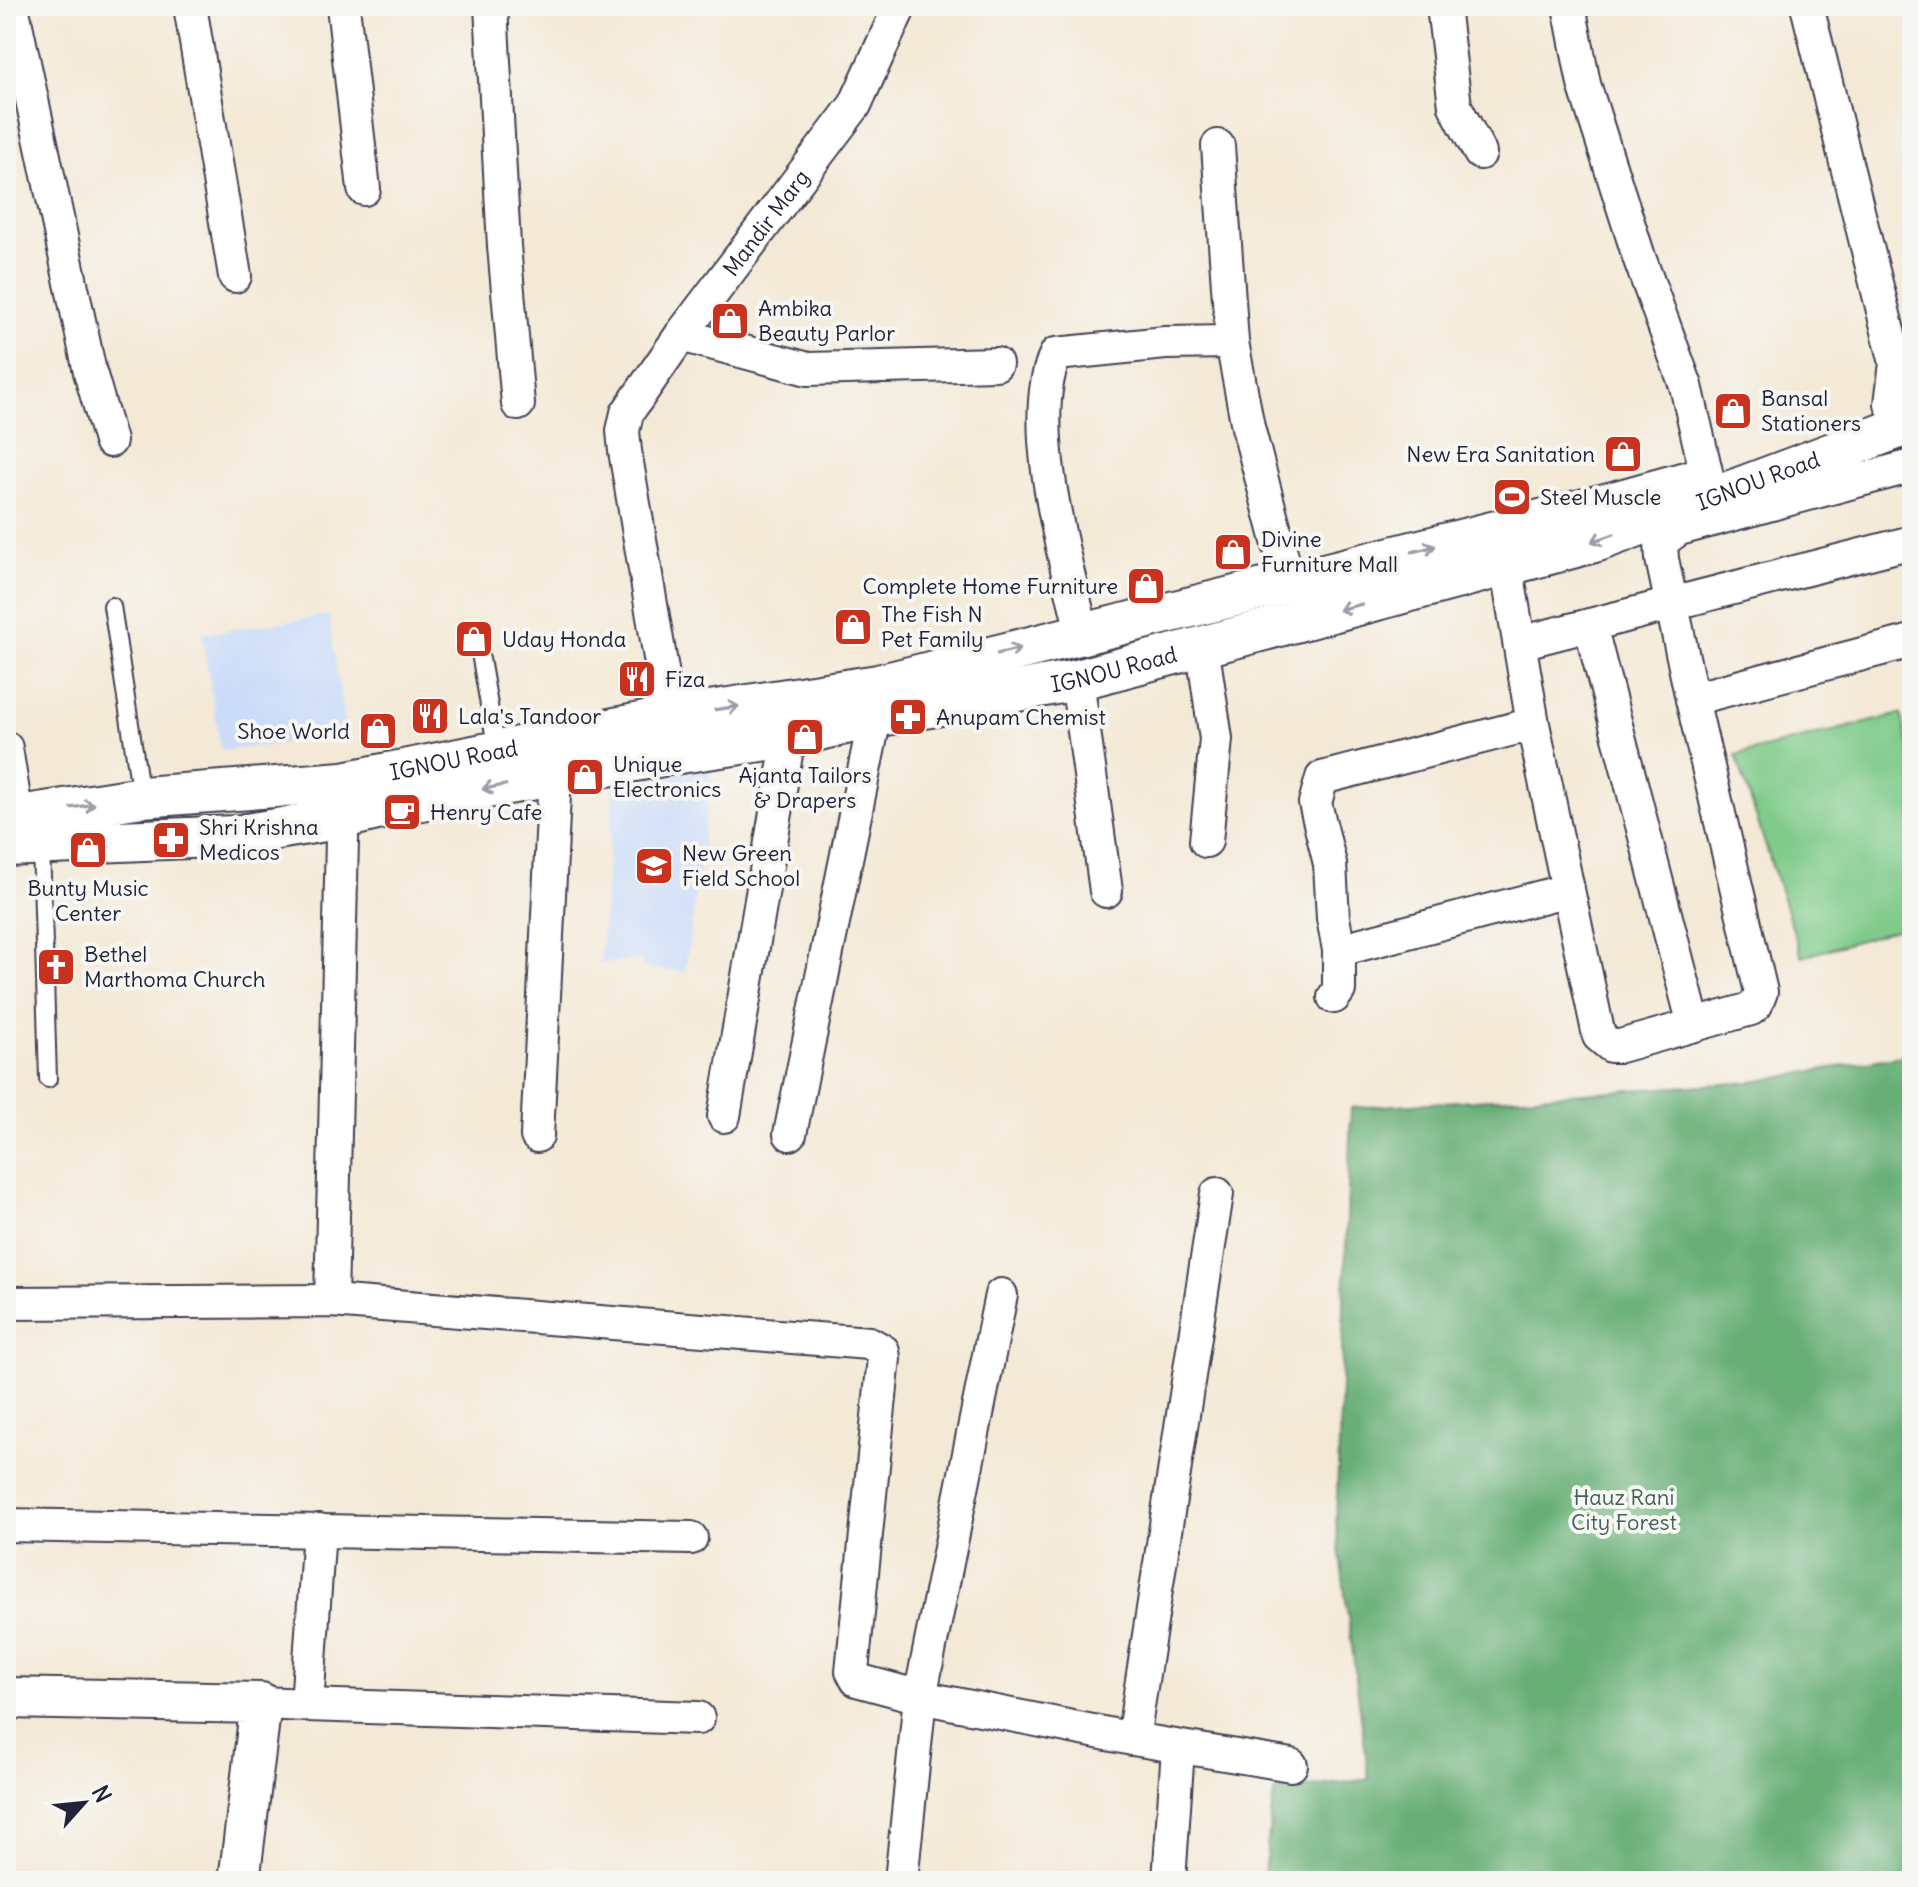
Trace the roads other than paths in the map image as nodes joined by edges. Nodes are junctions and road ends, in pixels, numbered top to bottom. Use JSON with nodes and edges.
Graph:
{"nodes":[{"id":1,"x":12,"y":6,"type":"edge"},
{"id":2,"x":190,"y":6,"type":"edge"},
{"id":3,"x":343,"y":6,"type":"edge"},
{"id":4,"x":491,"y":6,"type":"edge"},
{"id":5,"x":900,"y":6,"type":"edge"},
{"id":6,"x":1443,"y":6,"type":"edge"},
{"id":7,"x":1569,"y":6,"type":"edge"},
{"id":8,"x":1807,"y":6,"type":"edge"},
{"id":9,"x":1218,"y":146,"type":"dead end"},
{"id":10,"x":1480,"y":153,"type":"dead end"},
{"id":11,"x":364,"y":189,"type":"dead end"},
{"id":12,"x":235,"y":276,"type":"dead end"},
{"id":13,"x":681,"y":335,"type":"junction"},
{"id":14,"x":1232,"y":342,"type":"junction"},
{"id":15,"x":996,"y":364,"type":"dead end"},
{"id":16,"x":518,"y":404,"type":"dead end"},
{"id":17,"x":1905,"y":407,"type":"edge"},
{"id":18,"x":110,"y":441,"type":"dead end"},
{"id":19,"x":1912,"y":466,"type":"edge"},
{"id":20,"x":1707,"y":476,"type":"junction"},
{"id":21,"x":1912,"y":542,"type":"edge"},
{"id":22,"x":1504,"y":548,"type":"junction"},
{"id":23,"x":1289,"y":583,"type":"junction"},
{"id":24,"x":1672,"y":603,"type":"junction"},
{"id":25,"x":112,"y":606,"type":"dead end"},
{"id":26,"x":1590,"y":625,"type":"junction"},
{"id":27,"x":1082,"y":632,"type":"junction"},
{"id":28,"x":1912,"y":641,"type":"edge"},
{"id":29,"x":1520,"y":643,"type":"junction"},
{"id":30,"x":1202,"y":645,"type":"junction"},
{"id":31,"x":481,"y":659,"type":"dead end"},
{"id":32,"x":1077,"y":680,"type":"junction"},
{"id":33,"x":1692,"y":699,"type":"junction"},
{"id":34,"x":875,"y":717,"type":"junction"},
{"id":35,"x":1533,"y":724,"type":"junction"},
{"id":36,"x":671,"y":735,"type":"junction"},
{"id":37,"x":789,"y":737,"type":"junction"},
{"id":38,"x":6,"y":748,"type":"edge"},
{"id":39,"x":497,"y":752,"type":"junction"},
{"id":40,"x":554,"y":758,"type":"junction"},
{"id":41,"x":220,"y":792,"type":"junction"},
{"id":42,"x":142,"y":797,"type":"junction"},
{"id":43,"x":343,"y":800,"type":"junction"},
{"id":44,"x":17,"y":831,"type":"edge"},
{"id":45,"x":218,"y":837,"type":"junction"},
{"id":46,"x":1206,"y":841,"type":"dead end"},
{"id":47,"x":1568,"y":890,"type":"junction"},
{"id":48,"x":1106,"y":891,"type":"dead end"},
{"id":49,"x":1339,"y":950,"type":"junction"},
{"id":50,"x":1334,"y":997,"type":"dead end"},
{"id":51,"x":1694,"y":1025,"type":"junction"},
{"id":52,"x":48,"y":1079,"type":"dead end"},
{"id":53,"x":724,"y":1116,"type":"dead end"},
{"id":54,"x":790,"y":1134,"type":"dead end"},
{"id":55,"x":537,"y":1136,"type":"dead end"},
{"id":56,"x":1217,"y":1194,"type":"dead end"},
{"id":57,"x":1001,"y":1295,"type":"dead end"},
{"id":58,"x":331,"y":1301,"type":"junction"},
{"id":59,"x":6,"y":1303,"type":"edge"},
{"id":60,"x":6,"y":1525,"type":"edge"},
{"id":61,"x":319,"y":1530,"type":"junction"},
{"id":62,"x":691,"y":1538,"type":"dead end"},
{"id":63,"x":920,"y":1697,"type":"junction"},
{"id":64,"x":6,"y":1698,"type":"edge"},
{"id":65,"x":261,"y":1703,"type":"junction"},
{"id":66,"x":307,"y":1705,"type":"junction"},
{"id":67,"x":698,"y":1718,"type":"dead end"},
{"id":68,"x":1133,"y":1739,"type":"junction"},
{"id":69,"x":1178,"y":1748,"type":"junction"},
{"id":70,"x":1291,"y":1765,"type":"dead end"},
{"id":71,"x":239,"y":1881,"type":"edge"},
{"id":72,"x":901,"y":1881,"type":"edge"},
{"id":73,"x":1169,"y":1881,"type":"edge"}],
"edges":[{"from":1,"to":18,"type":"street"},
{"from":2,"to":12,"type":"street"},
{"from":3,"to":11,"type":"street"},
{"from":4,"to":16,"type":"street"},
{"from":5,"to":13,"type":"street","name":"Mandir Marg"},
{"from":6,"to":10,"type":"street"},
{"from":7,"to":20,"type":"street"},
{"from":8,"to":17,"type":"street"},
{"from":9,"to":14,"type":"street"},
{"from":13,"to":15,"type":"street"},
{"from":13,"to":36,"type":"street","name":"Mandir Marg"},
{"from":14,"to":23,"type":"street"},
{"from":14,"to":27,"type":"street"},
{"from":17,"to":20,"type":"street","name":"IGNOU Road"},
{"from":17,"to":22,"type":"street","name":"IGNOU Road","one_way":true},
{"from":19,"to":24,"type":"street"},
{"from":20,"to":22,"type":"street","name":"IGNOU Road"},
{"from":21,"to":24,"type":"street"},
{"from":23,"to":22,"type":"street","name":"IGNOU Road","one_way":true},
{"from":22,"to":29,"type":"street"},
{"from":22,"to":30,"type":"street","name":"IGNOU Road","one_way":true},
{"from":23,"to":27,"type":"street","name":"IGNOU Road"},
{"from":24,"to":26,"type":"street"},
{"from":24,"to":33,"type":"street"},
{"from":25,"to":42,"type":"lane"},
{"from":26,"to":29,"type":"street"},
{"from":26,"to":51,"type":"street"},
{"from":36,"to":27,"type":"street","name":"IGNOU Road","one_way":true},
{"from":28,"to":33,"type":"street"},
{"from":29,"to":35,"type":"street"},
{"from":30,"to":32,"type":"street","name":"IGNOU Road"},
{"from":30,"to":46,"type":"street"},
{"from":31,"to":39,"type":"lane"},
{"from":32,"to":34,"type":"street","name":"IGNOU Road"},
{"from":32,"to":48,"type":"street"},
{"from":33,"to":51,"type":"street"},
{"from":34,"to":37,"type":"street","name":"IGNOU Road"},
{"from":34,"to":54,"type":"street"},
{"from":35,"to":47,"type":"street"},
{"from":35,"to":49,"type":"street"},
{"from":36,"to":37,"type":"street","name":"IGNOU Road"},
{"from":36,"to":40,"type":"street","name":"IGNOU Road"},
{"from":37,"to":53,"type":"street"},
{"from":38,"to":44,"type":"street"},
{"from":39,"to":40,"type":"street","name":"IGNOU Road"},
{"from":39,"to":43,"type":"street","name":"IGNOU Road"},
{"from":40,"to":43,"type":"street","name":"IGNOU Road","one_way":true},
{"from":40,"to":55,"type":"street"},
{"from":41,"to":42,"type":"street","name":"IGNOU Road"},
{"from":41,"to":43,"type":"street","name":"IGNOU Road"},
{"from":41,"to":45,"type":"street"},
{"from":44,"to":42,"type":"street","name":"IGNOU Road","one_way":true},
{"from":43,"to":45,"type":"street","name":"IGNOU Road"},
{"from":43,"to":58,"type":"street"},
{"from":44,"to":45,"type":"street","name":"IGNOU Road"},
{"from":44,"to":52,"type":"lane"},
{"from":47,"to":49,"type":"street"},
{"from":47,"to":51,"type":"street"},
{"from":49,"to":50,"type":"street"},
{"from":56,"to":68,"type":"street"},
{"from":57,"to":63,"type":"street"},
{"from":58,"to":59,"type":"street"},
{"from":58,"to":63,"type":"street"},
{"from":60,"to":61,"type":"street"},
{"from":61,"to":62,"type":"street"},
{"from":61,"to":66,"type":"street"},
{"from":63,"to":68,"type":"street"},
{"from":63,"to":72,"type":"street"},
{"from":64,"to":65,"type":"street"},
{"from":65,"to":66,"type":"street"},
{"from":65,"to":71,"type":"street"},
{"from":66,"to":67,"type":"street"},
{"from":68,"to":69,"type":"street"},
{"from":69,"to":70,"type":"street"},
{"from":69,"to":73,"type":"street"}]}
